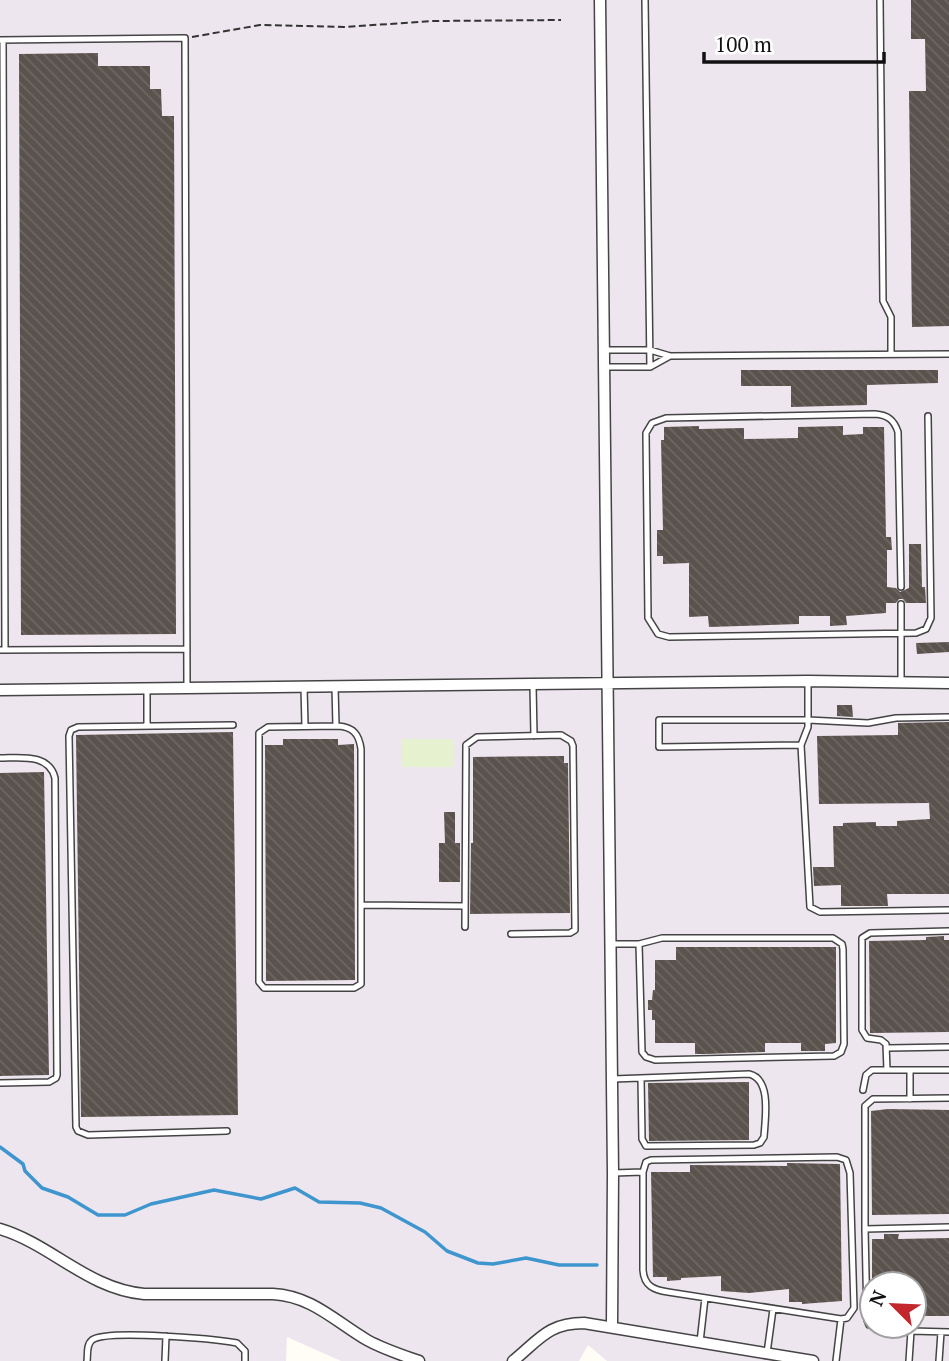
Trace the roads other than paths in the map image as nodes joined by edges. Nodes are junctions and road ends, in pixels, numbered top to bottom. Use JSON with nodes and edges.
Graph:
{"nodes":[{"id":1,"x":600,"y":0,"type":"edge"},
{"id":2,"x":645,"y":0,"type":"edge"},
{"id":3,"x":880,"y":0,"type":"edge"},
{"id":4,"x":2,"y":40,"type":"edge"},
{"id":5,"x":604,"y":350,"type":"junction"},
{"id":6,"x":650,"y":350,"type":"junction"},
{"id":7,"x":891,"y":354,"type":"junction"},
{"id":8,"x":949,"y":354,"type":"edge"},
{"id":9,"x":670,"y":356,"type":"junction"},
{"id":10,"x":650,"y":367,"type":"junction"},
{"id":11,"x":604,"y":368,"type":"junction"},
{"id":12,"x":928,"y":416,"type":"dead end"},
{"id":13,"x":901,"y":587,"type":"dead end"},
{"id":14,"x":901,"y":604,"type":"dead end"},
{"id":15,"x":901,"y":633,"type":"junction"},
{"id":16,"x":187,"y":649,"type":"junction"},
{"id":17,"x":3,"y":650,"type":"edge"},
{"id":18,"x":808,"y":681,"type":"junction"},
{"id":19,"x":901,"y":682,"type":"junction"},
{"id":20,"x":949,"y":682,"type":"edge"},
{"id":21,"x":607,"y":683,"type":"junction"},
{"id":22,"x":533,"y":684,"type":"junction"},
{"id":23,"x":304,"y":687,"type":"junction"},
{"id":24,"x":335,"y":687,"type":"junction"},
{"id":25,"x":187,"y":688,"type":"junction"},
{"id":26,"x":147,"y":689,"type":"junction"},
{"id":27,"x":0,"y":690,"type":"edge"},
{"id":28,"x":949,"y":717,"type":"edge"},
{"id":29,"x":808,"y":720,"type":"junction"},
{"id":30,"x":233,"y":725,"type":"dead end"},
{"id":31,"x":147,"y":726,"type":"junction"},
{"id":32,"x":304,"y":726,"type":"junction"},
{"id":33,"x":336,"y":726,"type":"junction"},
{"id":34,"x":534,"y":736,"type":"junction"},
{"id":35,"x":801,"y":745,"type":"junction"},
{"id":36,"x":0,"y":758,"type":"edge"},
{"id":37,"x":362,"y":905,"type":"junction"},
{"id":38,"x":465,"y":906,"type":"junction"},
{"id":39,"x":949,"y":910,"type":"edge"},
{"id":40,"x":465,"y":927,"type":"dead end"},
{"id":41,"x":949,"y":931,"type":"edge"},
{"id":42,"x":511,"y":934,"type":"dead end"},
{"id":43,"x":610,"y":944,"type":"junction"},
{"id":44,"x":639,"y":944,"type":"junction"},
{"id":45,"x":949,"y":1047,"type":"edge"},
{"id":46,"x":888,"y":1048,"type":"junction"},
{"id":47,"x":887,"y":1070,"type":"junction"},
{"id":48,"x":910,"y":1070,"type":"junction"},
{"id":49,"x":949,"y":1070,"type":"edge"},
{"id":50,"x":641,"y":1078,"type":"junction"},
{"id":51,"x":611,"y":1079,"type":"junction"},
{"id":52,"x":0,"y":1083,"type":"edge"},
{"id":53,"x":863,"y":1090,"type":"dead end"},
{"id":54,"x":949,"y":1098,"type":"edge"},
{"id":55,"x":910,"y":1099,"type":"junction"},
{"id":56,"x":227,"y":1131,"type":"dead end"},
{"id":57,"x":643,"y":1172,"type":"junction"},
{"id":58,"x":613,"y":1173,"type":"junction"},
{"id":59,"x":949,"y":1227,"type":"edge"},
{"id":60,"x":0,"y":1229,"type":"edge"},
{"id":61,"x":865,"y":1229,"type":"junction"},
{"id":62,"x":866,"y":1270,"type":"edge"},
{"id":63,"x":705,"y":1298,"type":"junction"},
{"id":64,"x":773,"y":1309,"type":"junction"},
{"id":65,"x":841,"y":1319,"type":"junction"},
{"id":66,"x":612,"y":1326,"type":"junction"},
{"id":67,"x":928,"y":1332,"type":"edge"},
{"id":68,"x":941,"y":1332,"type":"junction"},
{"id":69,"x":949,"y":1332,"type":"edge"},
{"id":70,"x":166,"y":1336,"type":"junction"},
{"id":71,"x":910,"y":1340,"type":"edge"},
{"id":72,"x":700,"y":1342,"type":"junction"},
{"id":73,"x":767,"y":1353,"type":"junction"},
{"id":74,"x":87,"y":1361,"type":"edge"},
{"id":75,"x":165,"y":1361,"type":"edge"},
{"id":76,"x":245,"y":1361,"type":"edge"},
{"id":77,"x":419,"y":1361,"type":"edge"},
{"id":78,"x":513,"y":1361,"type":"edge"},
{"id":79,"x":813,"y":1361,"type":"edge"},
{"id":80,"x":836,"y":1361,"type":"edge"},
{"id":81,"x":909,"y":1361,"type":"edge"},
{"id":82,"x":939,"y":1361,"type":"edge"}],
"edges":[{"from":1,"to":5,"type":"street"},
{"from":2,"to":6,"type":"lane"},
{"from":3,"to":7,"type":"lane"},
{"from":4,"to":16,"type":"lane"},
{"from":4,"to":17,"type":"lane"},
{"from":5,"to":6,"type":"lane"},
{"from":5,"to":11,"type":"street"},
{"from":6,"to":9,"type":"lane"},
{"from":6,"to":10,"type":"lane"},
{"from":7,"to":8,"type":"lane"},
{"from":7,"to":9,"type":"lane"},
{"from":9,"to":10,"type":"lane"},
{"from":10,"to":11,"type":"lane"},
{"from":11,"to":21,"type":"street"},
{"from":12,"to":15,"type":"lane"},
{"from":13,"to":15,"type":"lane"},
{"from":14,"to":15,"type":"lane"},
{"from":15,"to":19,"type":"lane"},
{"from":16,"to":17,"type":"lane"},
{"from":16,"to":25,"type":"lane"},
{"from":18,"to":19,"type":"street"},
{"from":18,"to":21,"type":"street"},
{"from":18,"to":29,"type":"lane"},
{"from":19,"to":20,"type":"street"},
{"from":21,"to":22,"type":"street"},
{"from":21,"to":43,"type":"street"},
{"from":22,"to":24,"type":"street"},
{"from":22,"to":34,"type":"lane"},
{"from":23,"to":24,"type":"street"},
{"from":23,"to":25,"type":"street"},
{"from":23,"to":32,"type":"lane"},
{"from":24,"to":33,"type":"lane"},
{"from":25,"to":26,"type":"street"},
{"from":26,"to":27,"type":"street"},
{"from":26,"to":31,"type":"lane"},
{"from":28,"to":29,"type":"lane"},
{"from":29,"to":35,"type":"lane"},
{"from":29,"to":35,"type":"lane"},
{"from":30,"to":31,"type":"lane"},
{"from":31,"to":56,"type":"lane"},
{"from":32,"to":33,"type":"lane"},
{"from":32,"to":37,"type":"lane"},
{"from":33,"to":37,"type":"lane"},
{"from":34,"to":38,"type":"lane"},
{"from":34,"to":42,"type":"lane"},
{"from":35,"to":39,"type":"lane"},
{"from":36,"to":52,"type":"lane"},
{"from":37,"to":38,"type":"lane"},
{"from":38,"to":40,"type":"lane"},
{"from":41,"to":46,"type":"lane"},
{"from":43,"to":44,"type":"lane"},
{"from":43,"to":51,"type":"street"},
{"from":44,"to":44,"type":"lane"},
{"from":45,"to":46,"type":"lane"},
{"from":46,"to":47,"type":"lane"},
{"from":47,"to":48,"type":"lane"},
{"from":47,"to":53,"type":"lane"},
{"from":48,"to":49,"type":"lane"},
{"from":48,"to":55,"type":"lane"},
{"from":50,"to":50,"type":"lane"},
{"from":50,"to":51,"type":"lane"},
{"from":51,"to":58,"type":"street"},
{"from":54,"to":55,"type":"lane"},
{"from":55,"to":61,"type":"lane"},
{"from":57,"to":58,"type":"lane"},
{"from":57,"to":63,"type":"lane"},
{"from":57,"to":65,"type":"lane"},
{"from":58,"to":66,"type":"street"},
{"from":59,"to":61,"type":"lane"},
{"from":60,"to":77,"type":"street"},
{"from":61,"to":62,"type":"lane"},
{"from":63,"to":64,"type":"lane"},
{"from":63,"to":72,"type":"lane"},
{"from":64,"to":65,"type":"lane"},
{"from":64,"to":73,"type":"lane"},
{"from":65,"to":80,"type":"lane"},
{"from":66,"to":72,"type":"street"},
{"from":66,"to":78,"type":"street"},
{"from":67,"to":68,"type":"lane"},
{"from":68,"to":69,"type":"lane"},
{"from":68,"to":82,"type":"lane"},
{"from":70,"to":74,"type":"lane"},
{"from":70,"to":75,"type":"lane"},
{"from":70,"to":76,"type":"lane"},
{"from":71,"to":81,"type":"lane"},
{"from":72,"to":73,"type":"street"},
{"from":73,"to":79,"type":"street"}]}
